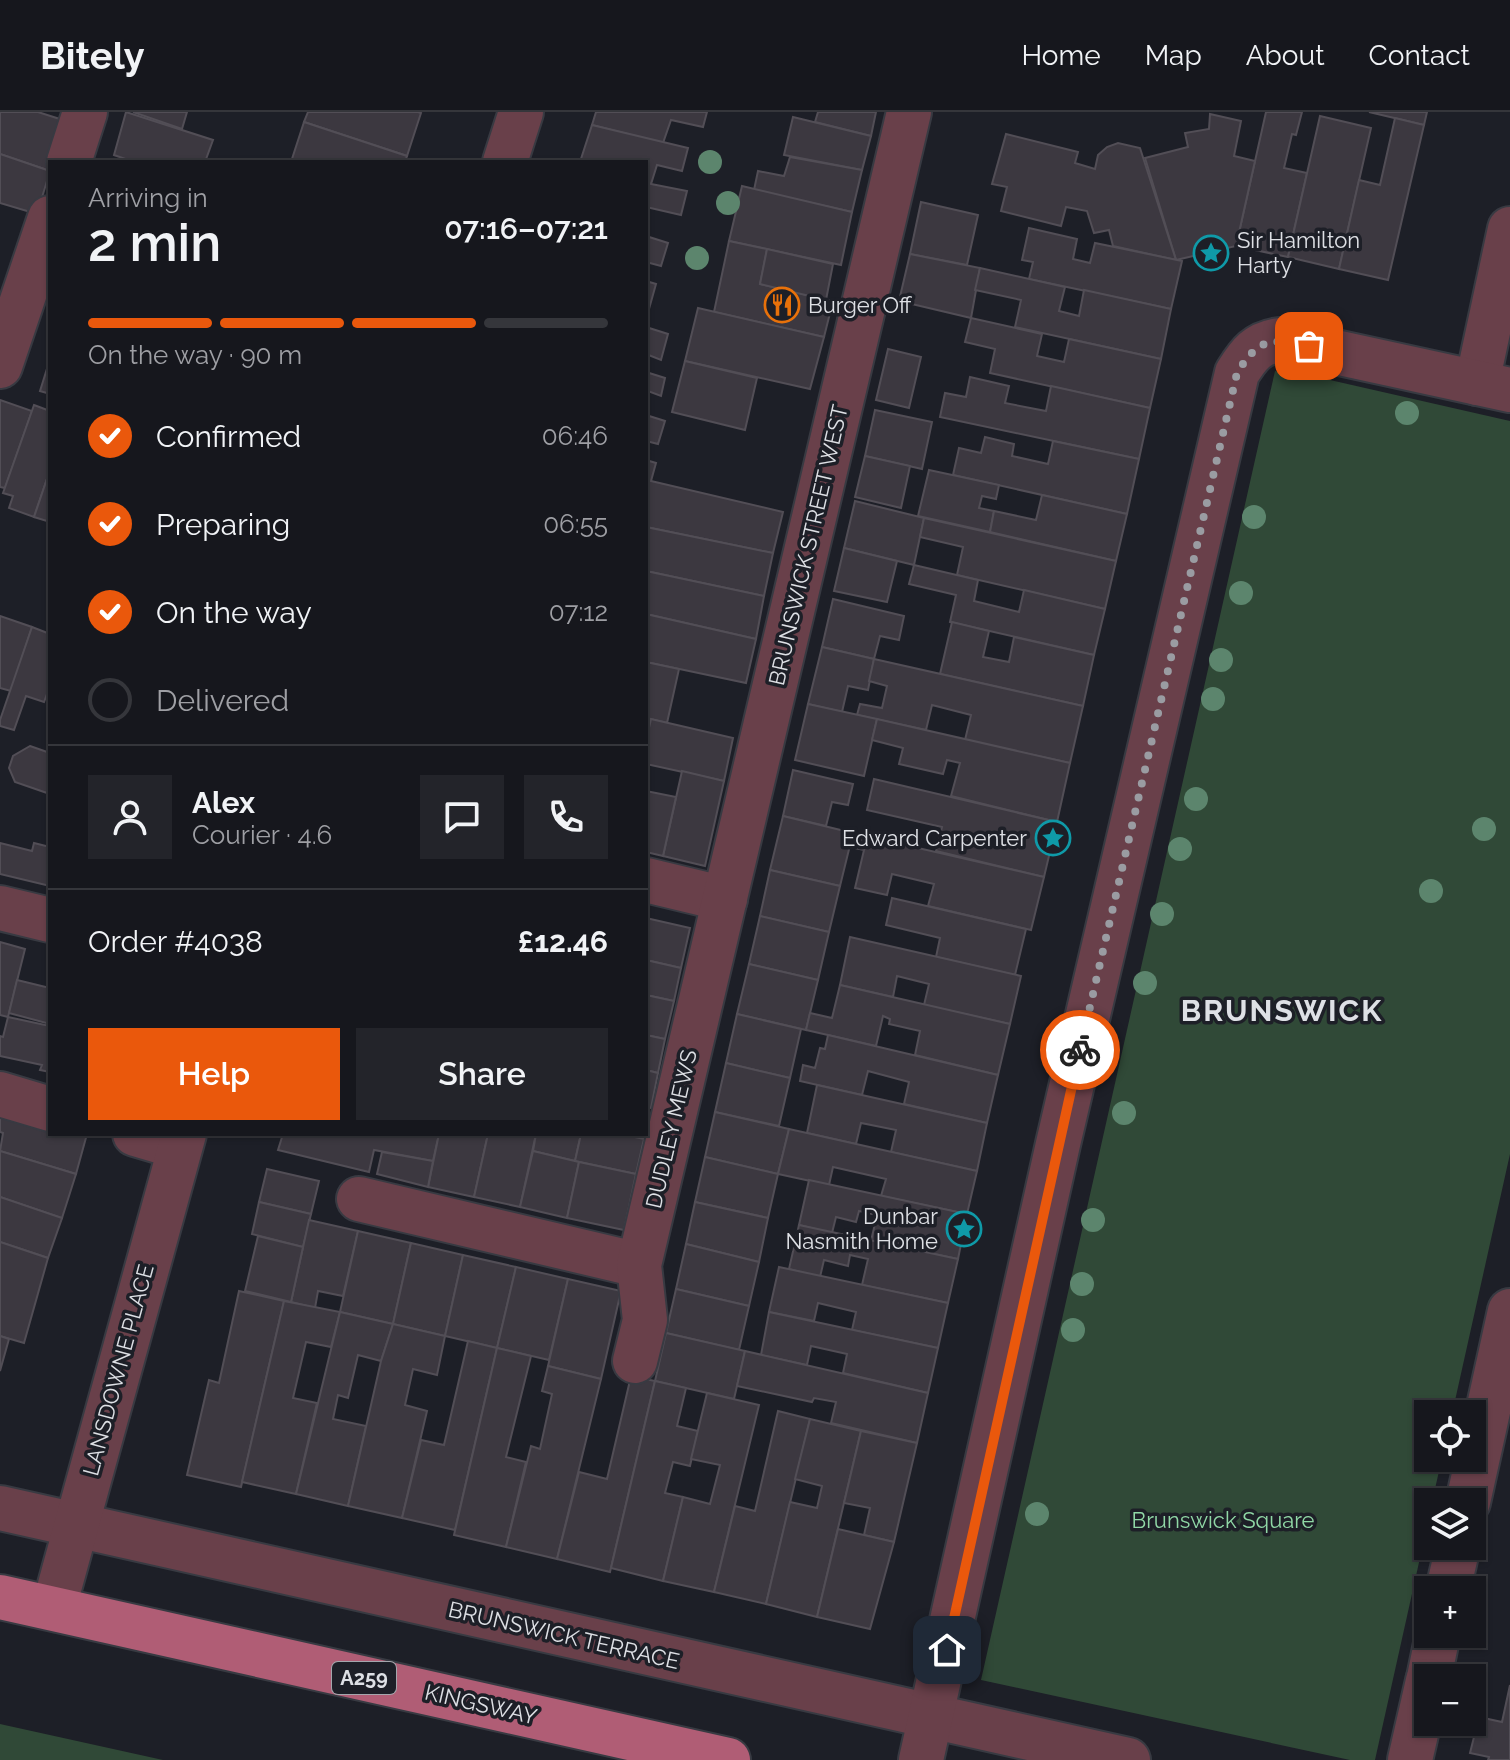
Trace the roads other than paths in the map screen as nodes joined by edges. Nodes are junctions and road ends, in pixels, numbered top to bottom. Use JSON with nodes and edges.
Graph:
{"nodes":[{"id":1,"x":85,"y":112,"type":"edge"},
{"id":2,"x":521,"y":112,"type":"edge"},
{"id":3,"x":909,"y":112,"type":"edge"},
{"id":4,"x":70,"y":160,"type":"edge"},
{"id":5,"x":506,"y":160,"type":"edge"},
{"id":6,"x":48,"y":224,"type":"edge"},
{"id":7,"x":1510,"y":229,"type":"edge"},
{"id":8,"x":0,"y":366,"type":"edge"},
{"id":9,"x":1494,"y":387,"type":"edge"},
{"id":10,"x":648,"y":880,"type":"edge"},
{"id":11,"x":725,"y":899,"type":"junction"},
{"id":12,"x":0,"y":908,"type":"edge"},
{"id":13,"x":48,"y":920,"type":"edge"},
{"id":14,"x":0,"y":1094,"type":"edge"},
{"id":15,"x":48,"y":1108,"type":"edge"},
{"id":16,"x":151,"y":1136,"type":"edge"},
{"id":17,"x":182,"y":1140,"type":"edge"},
{"id":18,"x":359,"y":1199,"type":"dead end"},
{"id":19,"x":639,"y":1265,"type":"junction"},
{"id":20,"x":1510,"y":1311,"type":"edge"},
{"id":21,"x":635,"y":1361,"type":"dead end"},
{"id":22,"x":1471,"y":1488,"type":"edge"},
{"id":23,"x":0,"y":1508,"type":"edge"},
{"id":24,"x":75,"y":1525,"type":"junction"},
{"id":25,"x":0,"y":1597,"type":"edge"},
{"id":26,"x":54,"y":1607,"type":"junction"},
{"id":27,"x":932,"y":1718,"type":"junction"},
{"id":28,"x":1415,"y":1736,"type":"edge"},
{"id":29,"x":728,"y":1760,"type":"edge"},
{"id":30,"x":921,"y":1760,"type":"edge"},
{"id":31,"x":1128,"y":1760,"type":"edge"},
{"id":32,"x":1410,"y":1760,"type":"edge"}],
"edges":[{"from":1,"to":4,"type":"street"},
{"from":2,"to":5,"type":"street"},
{"from":3,"to":11,"type":"street","name":"BRUNSWICK STREET WEST"},
{"from":6,"to":8,"type":"street"},
{"from":7,"to":9,"type":"street"},
{"from":9,"to":27,"type":"street"},
{"from":10,"to":11,"type":"street"},
{"from":11,"to":19,"type":"street","name":"DUDLEY MEWS"},
{"from":12,"to":13,"type":"street"},
{"from":14,"to":15,"type":"street"},
{"from":16,"to":17,"type":"street"},
{"from":17,"to":24,"type":"street","name":"LANSDOWNE PLACE"},
{"from":18,"to":19,"type":"street"},
{"from":19,"to":21,"type":"street","name":"DUDLEY MEWS"},
{"from":20,"to":22,"type":"street"},
{"from":23,"to":24,"type":"street","name":"BRUNSWICK TERRACE"},
{"from":24,"to":26,"type":"street","name":"LANSDOWNE PLACE"},
{"from":24,"to":27,"type":"street","name":"BRUNSWICK TERRACE"},
{"from":25,"to":26,"type":"main road","name":"KINGSWAY","number":"A259"},
{"from":26,"to":29,"type":"main road","name":"KINGSWAY","number":"A259"},
{"from":27,"to":30,"type":"street"},
{"from":27,"to":31,"type":"street","name":"BRUNSWICK TERRACE"},
{"from":28,"to":32,"type":"street"}]}
